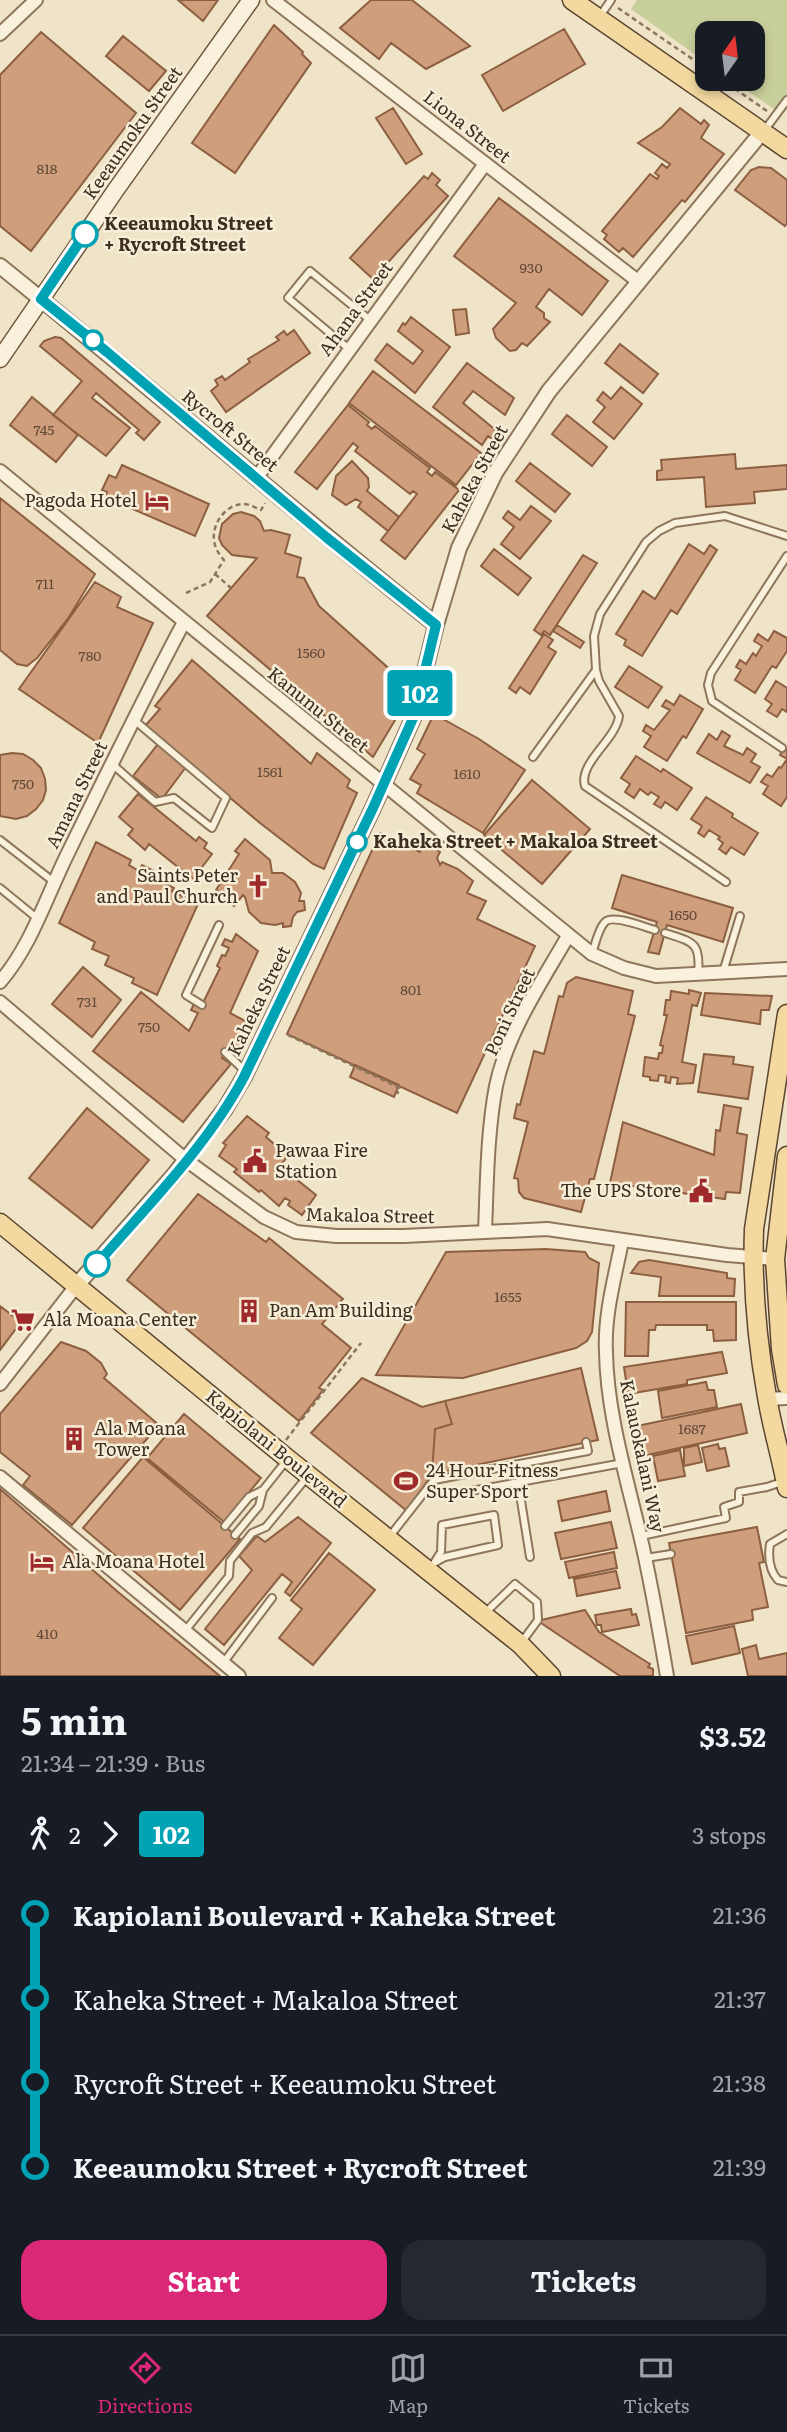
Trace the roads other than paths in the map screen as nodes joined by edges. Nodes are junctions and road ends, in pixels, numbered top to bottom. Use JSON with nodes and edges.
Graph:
{"nodes":[{"id":1,"x":36,"y":0,"type":"edge"},
{"id":2,"x":251,"y":0,"type":"edge"},
{"id":3,"x":273,"y":0,"type":"edge"},
{"id":4,"x":572,"y":0,"type":"edge"},
{"id":5,"x":612,"y":2,"type":"edge"},
{"id":6,"x":598,"y":18,"type":"junction"},
{"id":7,"x":0,"y":33,"type":"edge"},
{"id":8,"x":787,"y":100,"type":"edge"},
{"id":9,"x":762,"y":132,"type":"junction"},
{"id":10,"x":787,"y":149,"type":"edge"},
{"id":11,"x":485,"y":164,"type":"junction"},
{"id":12,"x":0,"y":266,"type":"edge"},
{"id":13,"x":639,"y":282,"type":"junction"},
{"id":14,"x":41,"y":299,"type":"junction"},
{"id":15,"x":370,"y":320,"type":"junction"},
{"id":16,"x":349,"y":349,"type":"junction"},
{"id":17,"x":0,"y":359,"type":"edge"},
{"id":18,"x":0,"y":471,"type":"edge"},
{"id":19,"x":257,"y":477,"type":"junction"},
{"id":20,"x":787,"y":536,"type":"edge"},
{"id":21,"x":786,"y":560,"type":"edge"},
{"id":22,"x":184,"y":622,"type":"junction"},
{"id":23,"x":436,"y":625,"type":"junction"},
{"id":24,"x":596,"y":670,"type":"junction"},
{"id":25,"x":133,"y":719,"type":"junction"},
{"id":26,"x":782,"y":748,"type":"dead end"},
{"id":27,"x":533,"y":757,"type":"dead end"},
{"id":28,"x":111,"y":763,"type":"junction"},
{"id":29,"x":384,"y":786,"type":"junction"},
{"id":30,"x":0,"y":840,"type":"edge"},
{"id":31,"x":54,"y":882,"type":"junction"},
{"id":32,"x":726,"y":882,"type":"dead end"},
{"id":33,"x":0,"y":888,"type":"edge"},
{"id":34,"x":740,"y":916,"type":"dead end"},
{"id":35,"x":38,"y":919,"type":"junction"},
{"id":36,"x":219,"y":925,"type":"dead end"},
{"id":37,"x":655,"y":930,"type":"dead end"},
{"id":38,"x":665,"y":933,"type":"dead end"},
{"id":39,"x":568,"y":936,"type":"junction"},
{"id":40,"x":592,"y":954,"type":"junction"},
{"id":41,"x":787,"y":969,"type":"edge"},
{"id":42,"x":723,"y":972,"type":"junction"},
{"id":43,"x":698,"y":974,"type":"junction"},
{"id":44,"x":0,"y":982,"type":"edge"},
{"id":45,"x":0,"y":1002,"type":"edge"},
{"id":46,"x":202,"y":1005,"type":"dead end"},
{"id":47,"x":787,"y":1014,"type":"edge"},
{"id":48,"x":225,"y":1052,"type":"dead end"},
{"id":49,"x":246,"y":1072,"type":"junction"},
{"id":50,"x":787,"y":1156,"type":"edge"},
{"id":51,"x":186,"y":1160,"type":"junction"},
{"id":52,"x":0,"y":1223,"type":"edge"},
{"id":53,"x":485,"y":1231,"type":"junction"},
{"id":54,"x":622,"y":1241,"type":"junction"},
{"id":55,"x":753,"y":1257,"type":"junction"},
{"id":56,"x":775,"y":1259,"type":"junction"},
{"id":57,"x":76,"y":1286,"type":"junction"},
{"id":58,"x":0,"y":1384,"type":"edge"},
{"id":59,"x":787,"y":1385,"type":"edge"},
{"id":60,"x":787,"y":1398,"type":"edge"},
{"id":61,"x":768,"y":1399,"type":"junction"},
{"id":62,"x":586,"y":1442,"type":"dead end"},
{"id":63,"x":283,"y":1455,"type":"junction"},
{"id":64,"x":623,"y":1463,"type":"junction"},
{"id":65,"x":308,"y":1476,"type":"junction"},
{"id":66,"x":0,"y":1477,"type":"edge"},
{"id":67,"x":518,"y":1482,"type":"junction"},
{"id":68,"x":786,"y":1484,"type":"edge"},
{"id":69,"x":263,"y":1490,"type":"junction"},
{"id":70,"x":449,"y":1495,"type":"dead end"},
{"id":71,"x":225,"y":1526,"type":"dead end"},
{"id":72,"x":787,"y":1534,"type":"edge"},
{"id":73,"x":235,"y":1535,"type":"dead end"},
{"id":74,"x":640,"y":1536,"type":"junction"},
{"id":75,"x":388,"y":1539,"type":"junction"},
{"id":76,"x":671,"y":1554,"type":"dead end"},
{"id":77,"x":530,"y":1557,"type":"dead end"},
{"id":78,"x":646,"y":1558,"type":"junction"},
{"id":79,"x":433,"y":1567,"type":"junction"},
{"id":80,"x":787,"y":1582,"type":"edge"},
{"id":81,"x":272,"y":1598,"type":"dead end"},
{"id":82,"x":484,"y":1615,"type":"junction"},
{"id":83,"x":185,"y":1631,"type":"junction"},
{"id":84,"x":520,"y":1644,"type":"junction"},
{"id":85,"x":223,"y":1664,"type":"junction"},
{"id":86,"x":239,"y":1676,"type":"edge"},
{"id":87,"x":551,"y":1676,"type":"edge"},
{"id":88,"x":667,"y":1676,"type":"edge"}],
"edges":[{"from":1,"to":7,"type":"street"},
{"from":2,"to":14,"type":"main road","name":"Keeaumoku Street"},
{"from":3,"to":11,"type":"street","name":"Liona Street"},
{"from":4,"to":6,"type":"main road"},
{"from":5,"to":6,"type":"lane"},
{"from":6,"to":9,"type":"main road"},
{"from":8,"to":9,"type":"lane"},
{"from":9,"to":10,"type":"main road"},
{"from":9,"to":13,"type":"street","name":"Kaheka Street"},
{"from":11,"to":13,"type":"street","name":"Liona Street"},
{"from":11,"to":15,"type":"street","name":"Ahana Street"},
{"from":12,"to":14,"type":"street","name":"Rycroft Street"},
{"from":13,"to":23,"type":"street","name":"Kaheka Street"},
{"from":14,"to":17,"type":"main road","name":"Keeaumoku Street"},
{"from":14,"to":19,"type":"street","name":"Rycroft Street"},
{"from":15,"to":16,"type":"street","name":"Ahana Street"},
{"from":15,"to":16,"type":"lane"},
{"from":16,"to":19,"type":"street","name":"Ahana Street"},
{"from":18,"to":22,"type":"street","name":"Kanunu Street"},
{"from":19,"to":23,"type":"street","name":"Rycroft Street"},
{"from":20,"to":24,"type":"lane"},
{"from":21,"to":26,"type":"lane"},
{"from":22,"to":25,"type":"street","name":"Amana Street"},
{"from":22,"to":29,"type":"street","name":"Kanunu Street"},
{"from":23,"to":29,"type":"street","name":"Kaheka Street"},
{"from":24,"to":27,"type":"lane"},
{"from":24,"to":32,"type":"lane"},
{"from":25,"to":28,"type":"street","name":"Amana Street"},
{"from":25,"to":28,"type":"lane"},
{"from":28,"to":31,"type":"street","name":"Amana Street"},
{"from":29,"to":39,"type":"street","name":"Kanunu Street"},
{"from":29,"to":49,"type":"street","name":"Kaheka Street"},
{"from":30,"to":31,"type":"lane"},
{"from":31,"to":35,"type":"street","name":"Amana Street"},
{"from":33,"to":35,"type":"lane"},
{"from":34,"to":42,"type":"lane"},
{"from":35,"to":44,"type":"street","name":"Amana Street"},
{"from":36,"to":46,"type":"lane"},
{"from":37,"to":40,"type":"lane"},
{"from":38,"to":43,"type":"lane"},
{"from":39,"to":40,"type":"street","name":"Kanunu Street"},
{"from":39,"to":53,"type":"street","name":"Poni Street"},
{"from":40,"to":43,"type":"street","name":"Kanunu Street"},
{"from":41,"to":42,"type":"street","name":"Kanunu Street"},
{"from":42,"to":43,"type":"street","name":"Kanunu Street"},
{"from":45,"to":51,"type":"street","name":"Makaloa Street"},
{"from":47,"to":55,"type":"main road"},
{"from":48,"to":49,"type":"lane"},
{"from":49,"to":51,"type":"street","name":"Kaheka Street"},
{"from":50,"to":56,"type":"main road"},
{"from":51,"to":53,"type":"street","name":"Makaloa Street"},
{"from":51,"to":57,"type":"street","name":"Kaheka Street"},
{"from":52,"to":57,"type":"main road","name":"Kapiolani Boulevard"},
{"from":53,"to":54,"type":"street","name":"Makaloa Street"},
{"from":54,"to":55,"type":"street","name":"Makaloa Street"},
{"from":54,"to":64,"type":"street","name":"Kalauokalani Way"},
{"from":55,"to":56,"type":"street","name":"Makaloa Street"},
{"from":55,"to":61,"type":"main road"},
{"from":56,"to":59,"type":"main road"},
{"from":57,"to":58,"type":"street"},
{"from":57,"to":63,"type":"main road","name":"Kapiolani Boulevard"},
{"from":60,"to":61,"type":"street"},
{"from":61,"to":68,"type":"main road"},
{"from":62,"to":75,"type":"lane"},
{"from":63,"to":65,"type":"main road","name":"Kapiolani Boulevard"},
{"from":63,"to":69,"type":"lane"},
{"from":64,"to":67,"type":"lane"},
{"from":64,"to":74,"type":"street","name":"Kalauokalani Way"},
{"from":65,"to":75,"type":"main road","name":"Kapiolani Boulevard"},
{"from":65,"to":83,"type":"lane"},
{"from":66,"to":83,"type":"street"},
{"from":67,"to":70,"type":"lane"},
{"from":67,"to":77,"type":"lane"},
{"from":68,"to":74,"type":"lane"},
{"from":69,"to":71,"type":"lane"},
{"from":69,"to":73,"type":"lane"},
{"from":72,"to":80,"type":"lane"},
{"from":74,"to":78,"type":"street","name":"Kalauokalani Way"},
{"from":75,"to":79,"type":"main road","name":"Kapiolani Boulevard"},
{"from":76,"to":78,"type":"lane"},
{"from":78,"to":88,"type":"street","name":"Kalauokalani Way"},
{"from":79,"to":79,"type":"lane"},
{"from":79,"to":82,"type":"main road","name":"Kapiolani Boulevard"},
{"from":81,"to":85,"type":"lane"},
{"from":82,"to":84,"type":"main road","name":"Kapiolani Boulevard"},
{"from":82,"to":84,"type":"lane"},
{"from":83,"to":85,"type":"street"},
{"from":84,"to":87,"type":"main road","name":"Kapiolani Boulevard"},
{"from":85,"to":86,"type":"street"}]}
